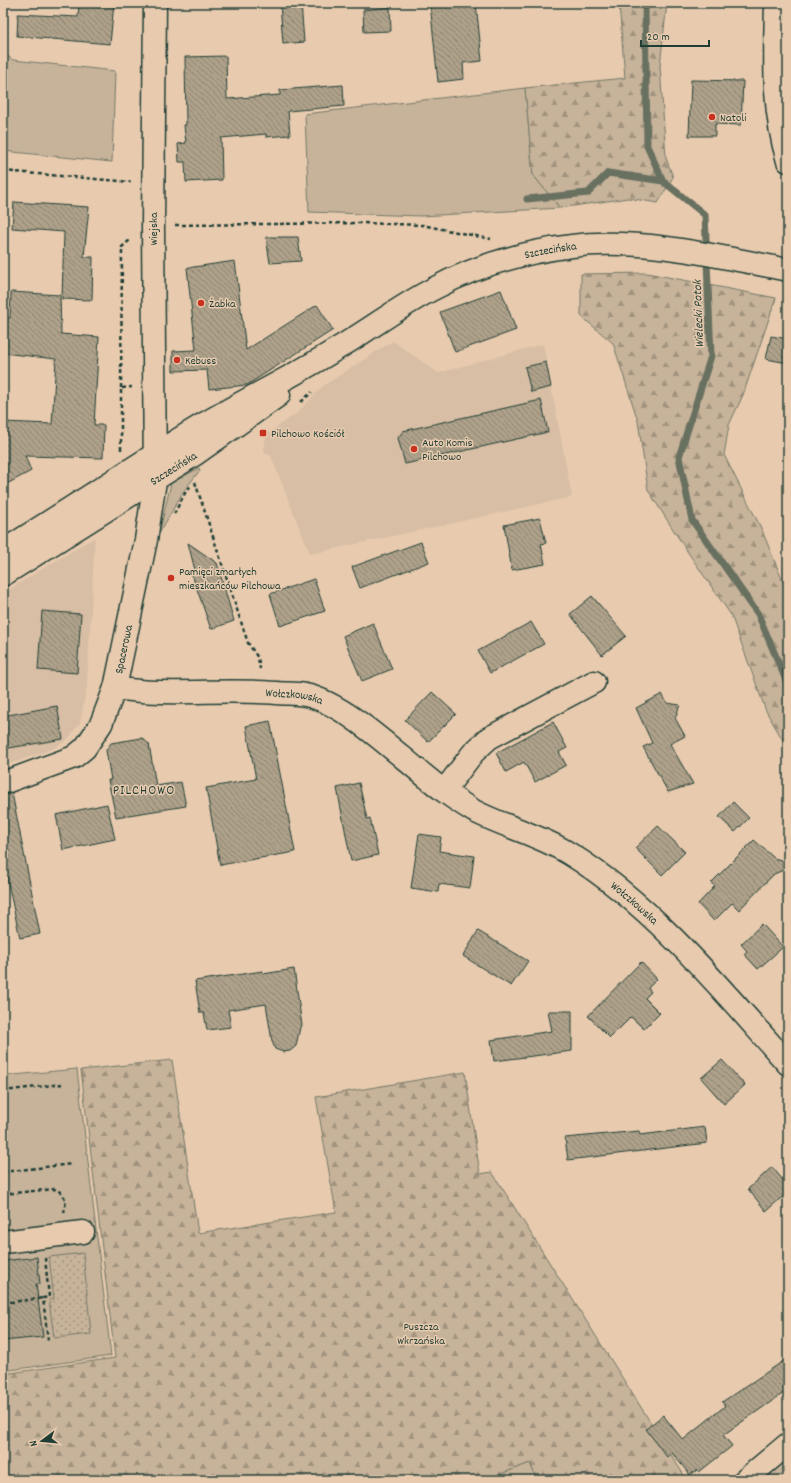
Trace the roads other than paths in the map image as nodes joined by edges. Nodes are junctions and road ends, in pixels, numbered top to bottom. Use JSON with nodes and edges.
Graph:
{"nodes":[{"id":1,"x":155,"y":3,"type":"edge"},
{"id":2,"x":776,"y":3,"type":"edge"},
{"id":3,"x":788,"y":161,"type":"edge"},
{"id":4,"x":788,"y":270,"type":"edge"},
{"id":5,"x":335,"y":350,"type":"junction"},
{"id":6,"x":154,"y":456,"type":"junction"},
{"id":7,"x":155,"y":481,"type":"junction"},
{"id":8,"x":3,"y":550,"type":"edge"},
{"id":9,"x":3,"y":575,"type":"edge"},
{"id":10,"x":594,"y":682,"type":"dead end"},
{"id":11,"x":115,"y":688,"type":"junction"},
{"id":12,"x":3,"y":784,"type":"edge"},
{"id":13,"x":444,"y":791,"type":"junction"},
{"id":14,"x":788,"y":1064,"type":"edge"},
{"id":15,"x":83,"y":1232,"type":"dead end"},
{"id":16,"x":3,"y":1242,"type":"edge"},
{"id":17,"x":788,"y":1444,"type":"edge"},
{"id":18,"x":745,"y":1480,"type":"edge"}],
"edges":[{"from":1,"to":6,"type":"street","name":"Wiejska"},
{"from":2,"to":3,"type":"street"},
{"from":4,"to":5,"type":"street","name":"Szczecińska"},
{"from":5,"to":6,"type":"street","name":"Szczecińska"},
{"from":5,"to":7,"type":"street","name":"Szczecińska"},
{"from":6,"to":7,"type":"street","name":"Spacerowa"},
{"from":6,"to":8,"type":"street","name":"Szczecińska"},
{"from":7,"to":9,"type":"street","name":"Szczecińska"},
{"from":7,"to":11,"type":"street","name":"Spacerowa"},
{"from":10,"to":13,"type":"street"},
{"from":11,"to":12,"type":"street","name":"Spacerowa"},
{"from":11,"to":13,"type":"street","name":"Wołczkowska"},
{"from":13,"to":14,"type":"street","name":"Wołczkowska"},
{"from":15,"to":16,"type":"street"},
{"from":17,"to":18,"type":"street"}]}
